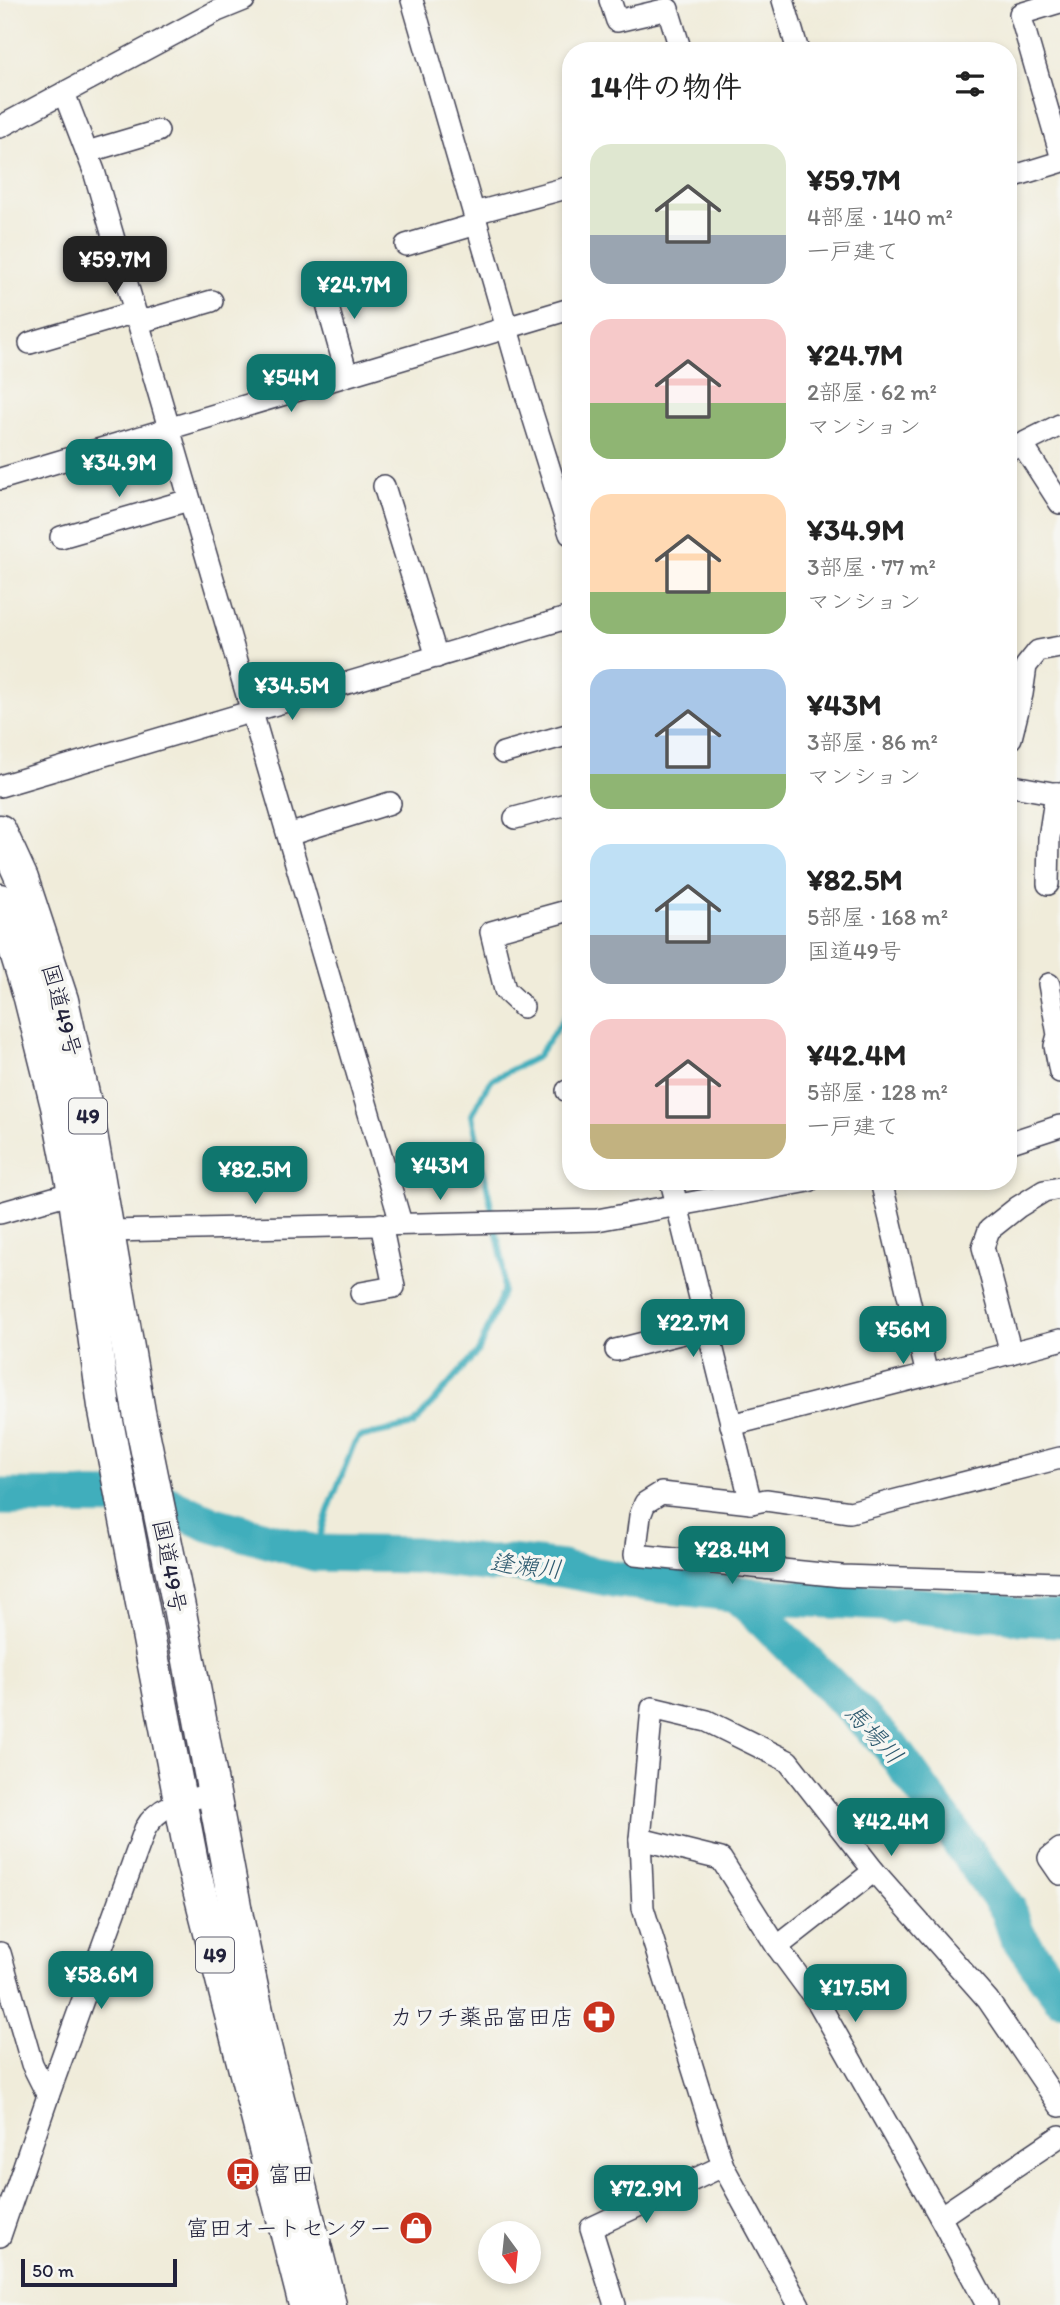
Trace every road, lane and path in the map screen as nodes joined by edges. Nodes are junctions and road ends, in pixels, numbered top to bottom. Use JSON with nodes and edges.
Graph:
{"nodes":[{"id":1,"x":244,"y":0,"type":"edge"},
{"id":2,"x":412,"y":0,"type":"edge"},
{"id":3,"x":610,"y":0,"type":"edge"},
{"id":4,"x":789,"y":1,"type":"edge"},
{"id":5,"x":1060,"y":2,"type":"edge"},
{"id":6,"x":678,"y":42,"type":"edge"},
{"id":7,"x":796,"y":42,"type":"edge"},
{"id":8,"x":64,"y":93,"type":"junction"},
{"id":9,"x":0,"y":127,"type":"edge"},
{"id":10,"x":158,"y":131,"type":"dead end"},
{"id":11,"x":87,"y":152,"type":"junction"},
{"id":12,"x":1060,"y":152,"type":"edge"},
{"id":13,"x":1060,"y":162,"type":"edge"},
{"id":14,"x":1017,"y":175,"type":"edge"},
{"id":15,"x":562,"y":190,"type":"edge"},
{"id":16,"x":476,"y":218,"type":"junction"},
{"id":17,"x":406,"y":245,"type":"dead end"},
{"id":18,"x":320,"y":279,"type":"dead end"},
{"id":19,"x":212,"y":301,"type":"dead end"},
{"id":20,"x":562,"y":311,"type":"edge"},
{"id":21,"x":136,"y":317,"type":"junction"},
{"id":22,"x":508,"y":327,"type":"junction"},
{"id":23,"x":30,"y":343,"type":"dead end"},
{"id":24,"x":348,"y":375,"type":"junction"},
{"id":25,"x":1060,"y":425,"type":"edge"},
{"id":26,"x":169,"y":430,"type":"junction"},
{"id":27,"x":1017,"y":446,"type":"edge"},
{"id":28,"x":1017,"y":449,"type":"edge"},
{"id":29,"x":0,"y":479,"type":"edge"},
{"id":30,"x":384,"y":486,"type":"dead end"},
{"id":31,"x":190,"y":500,"type":"junction"},
{"id":32,"x":1060,"y":503,"type":"edge"},
{"id":33,"x":562,"y":507,"type":"edge"},
{"id":34,"x":61,"y":537,"type":"dead end"},
{"id":35,"x":562,"y":620,"type":"edge"},
{"id":36,"x":1060,"y":648,"type":"edge"},
{"id":37,"x":437,"y":657,"type":"junction"},
{"id":38,"x":1017,"y":709,"type":"edge"},
{"id":39,"x":253,"y":712,"type":"junction"},
{"id":40,"x":562,"y":736,"type":"edge"},
{"id":41,"x":503,"y":753,"type":"dead end"},
{"id":42,"x":0,"y":786,"type":"edge"},
{"id":43,"x":1017,"y":786,"type":"edge"},
{"id":44,"x":1058,"y":793,"type":"edge"},
{"id":45,"x":390,"y":803,"type":"dead end"},
{"id":46,"x":562,"y":805,"type":"edge"},
{"id":47,"x":515,"y":818,"type":"dead end"},
{"id":48,"x":0,"y":831,"type":"edge"},
{"id":49,"x":288,"y":835,"type":"junction"},
{"id":50,"x":1048,"y":884,"type":"dead end"},
{"id":51,"x":0,"y":900,"type":"edge"},
{"id":52,"x":562,"y":912,"type":"edge"},
{"id":53,"x":1049,"y":984,"type":"dead end"},
{"id":54,"x":523,"y":1007,"type":"dead end"},
{"id":55,"x":1060,"y":1072,"type":"edge"},
{"id":56,"x":1060,"y":1126,"type":"edge"},
{"id":57,"x":1017,"y":1140,"type":"edge"},
{"id":58,"x":1060,"y":1188,"type":"edge"},
{"id":59,"x":673,"y":1190,"type":"edge"},
{"id":60,"x":759,"y":1190,"type":"edge"},
{"id":61,"x":883,"y":1190,"type":"edge"},
{"id":62,"x":74,"y":1192,"type":"junction"},
{"id":63,"x":676,"y":1205,"type":"junction"},
{"id":64,"x":0,"y":1213,"type":"edge"},
{"id":65,"x":391,"y":1223,"type":"junction"},
{"id":66,"x":109,"y":1231,"type":"junction"},
{"id":67,"x":361,"y":1293,"type":"dead end"},
{"id":68,"x":707,"y":1326,"type":"junction"},
{"id":69,"x":1060,"y":1340,"type":"edge"},
{"id":70,"x":616,"y":1350,"type":"dead end"},
{"id":71,"x":1011,"y":1353,"type":"junction"},
{"id":72,"x":927,"y":1376,"type":"junction"},
{"id":73,"x":731,"y":1425,"type":"junction"},
{"id":74,"x":1060,"y":1458,"type":"edge"},
{"id":75,"x":751,"y":1503,"type":"junction"},
{"id":76,"x":1060,"y":1583,"type":"edge"},
{"id":77,"x":213,"y":1794,"type":"junction"},
{"id":78,"x":180,"y":1801,"type":"junction"},
{"id":79,"x":640,"y":1839,"type":"junction"},
{"id":80,"x":1060,"y":1849,"type":"edge"},
{"id":81,"x":874,"y":1871,"type":"junction"},
{"id":82,"x":1060,"y":1874,"type":"edge"},
{"id":83,"x":777,"y":1947,"type":"junction"},
{"id":84,"x":0,"y":1953,"type":"edge"},
{"id":85,"x":48,"y":2096,"type":"junction"},
{"id":86,"x":1060,"y":2106,"type":"edge"},
{"id":87,"x":1060,"y":2136,"type":"edge"},
{"id":88,"x":723,"y":2166,"type":"junction"},
{"id":89,"x":4,"y":2214,"type":"edge"},
{"id":90,"x":940,"y":2217,"type":"junction"},
{"id":91,"x":0,"y":2236,"type":"edge"},
{"id":92,"x":305,"y":2305,"type":"edge"},
{"id":93,"x":330,"y":2305,"type":"edge"},
{"id":94,"x":615,"y":2305,"type":"edge"},
{"id":95,"x":799,"y":2305,"type":"edge"},
{"id":96,"x":987,"y":2305,"type":"edge"}],
"edges":[{"from":1,"to":8,"type":"street"},
{"from":2,"to":16,"type":"street"},
{"from":3,"to":6,"type":"street"},
{"from":4,"to":7,"type":"street"},
{"from":5,"to":12,"type":"street"},
{"from":8,"to":9,"type":"street"},
{"from":8,"to":11,"type":"street"},
{"from":10,"to":11,"type":"street"},
{"from":11,"to":21,"type":"street"},
{"from":13,"to":14,"type":"street"},
{"from":15,"to":16,"type":"street"},
{"from":16,"to":17,"type":"street"},
{"from":16,"to":22,"type":"street"},
{"from":18,"to":24,"type":"street"},
{"from":19,"to":21,"type":"street"},
{"from":20,"to":22,"type":"street"},
{"from":21,"to":23,"type":"street"},
{"from":21,"to":26,"type":"street"},
{"from":22,"to":24,"type":"street"},
{"from":22,"to":33,"type":"street"},
{"from":24,"to":26,"type":"street"},
{"from":25,"to":27,"type":"street"},
{"from":26,"to":29,"type":"street"},
{"from":26,"to":31,"type":"street"},
{"from":28,"to":32,"type":"street"},
{"from":30,"to":37,"type":"street"},
{"from":31,"to":34,"type":"street"},
{"from":31,"to":39,"type":"street"},
{"from":35,"to":37,"type":"street"},
{"from":36,"to":38,"type":"street"},
{"from":37,"to":39,"type":"street"},
{"from":39,"to":42,"type":"street"},
{"from":39,"to":49,"type":"street"},
{"from":40,"to":41,"type":"street"},
{"from":43,"to":44,"type":"street"},
{"from":44,"to":50,"type":"street"},
{"from":45,"to":49,"type":"street"},
{"from":46,"to":47,"type":"street"},
{"from":48,"to":66,"type":"highway","name":"国道49号","number":"49"},
{"from":49,"to":65,"type":"street"},
{"from":51,"to":62,"type":"highway","name":"国道49号","number":"49"},
{"from":52,"to":54,"type":"street"},
{"from":53,"to":55,"type":"street"},
{"from":56,"to":57,"type":"street"},
{"from":58,"to":71,"type":"street"},
{"from":59,"to":63,"type":"street"},
{"from":60,"to":63,"type":"street"},
{"from":61,"to":72,"type":"street"},
{"from":62,"to":64,"type":"street"},
{"from":62,"to":78,"type":"highway","name":"国道49号","number":"49"},
{"from":63,"to":65,"type":"street"},
{"from":63,"to":68,"type":"street"},
{"from":65,"to":66,"type":"street"},
{"from":65,"to":67,"type":"street"},
{"from":66,"to":77,"type":"highway","name":"国道49号","number":"49"},
{"from":68,"to":70,"type":"street"},
{"from":68,"to":73,"type":"street"},
{"from":69,"to":71,"type":"street"},
{"from":71,"to":72,"type":"street"},
{"from":72,"to":73,"type":"street"},
{"from":73,"to":75,"type":"street"},
{"from":74,"to":75,"type":"street"},
{"from":75,"to":76,"type":"street"},
{"from":77,"to":78,"type":"street"},
{"from":77,"to":93,"type":"highway","name":"国道49号","number":"49"},
{"from":78,"to":85,"type":"street"},
{"from":78,"to":92,"type":"highway","name":"国道49号","number":"49"},
{"from":79,"to":81,"type":"street"},
{"from":79,"to":83,"type":"street"},
{"from":79,"to":88,"type":"street"},
{"from":80,"to":82,"type":"street"},
{"from":81,"to":83,"type":"street"},
{"from":81,"to":86,"type":"street"},
{"from":83,"to":90,"type":"street"},
{"from":84,"to":85,"type":"street"},
{"from":85,"to":89,"type":"street"},
{"from":87,"to":90,"type":"street"},
{"from":88,"to":94,"type":"street"},
{"from":88,"to":95,"type":"street"},
{"from":89,"to":91,"type":"street"},
{"from":90,"to":96,"type":"street"}]}
